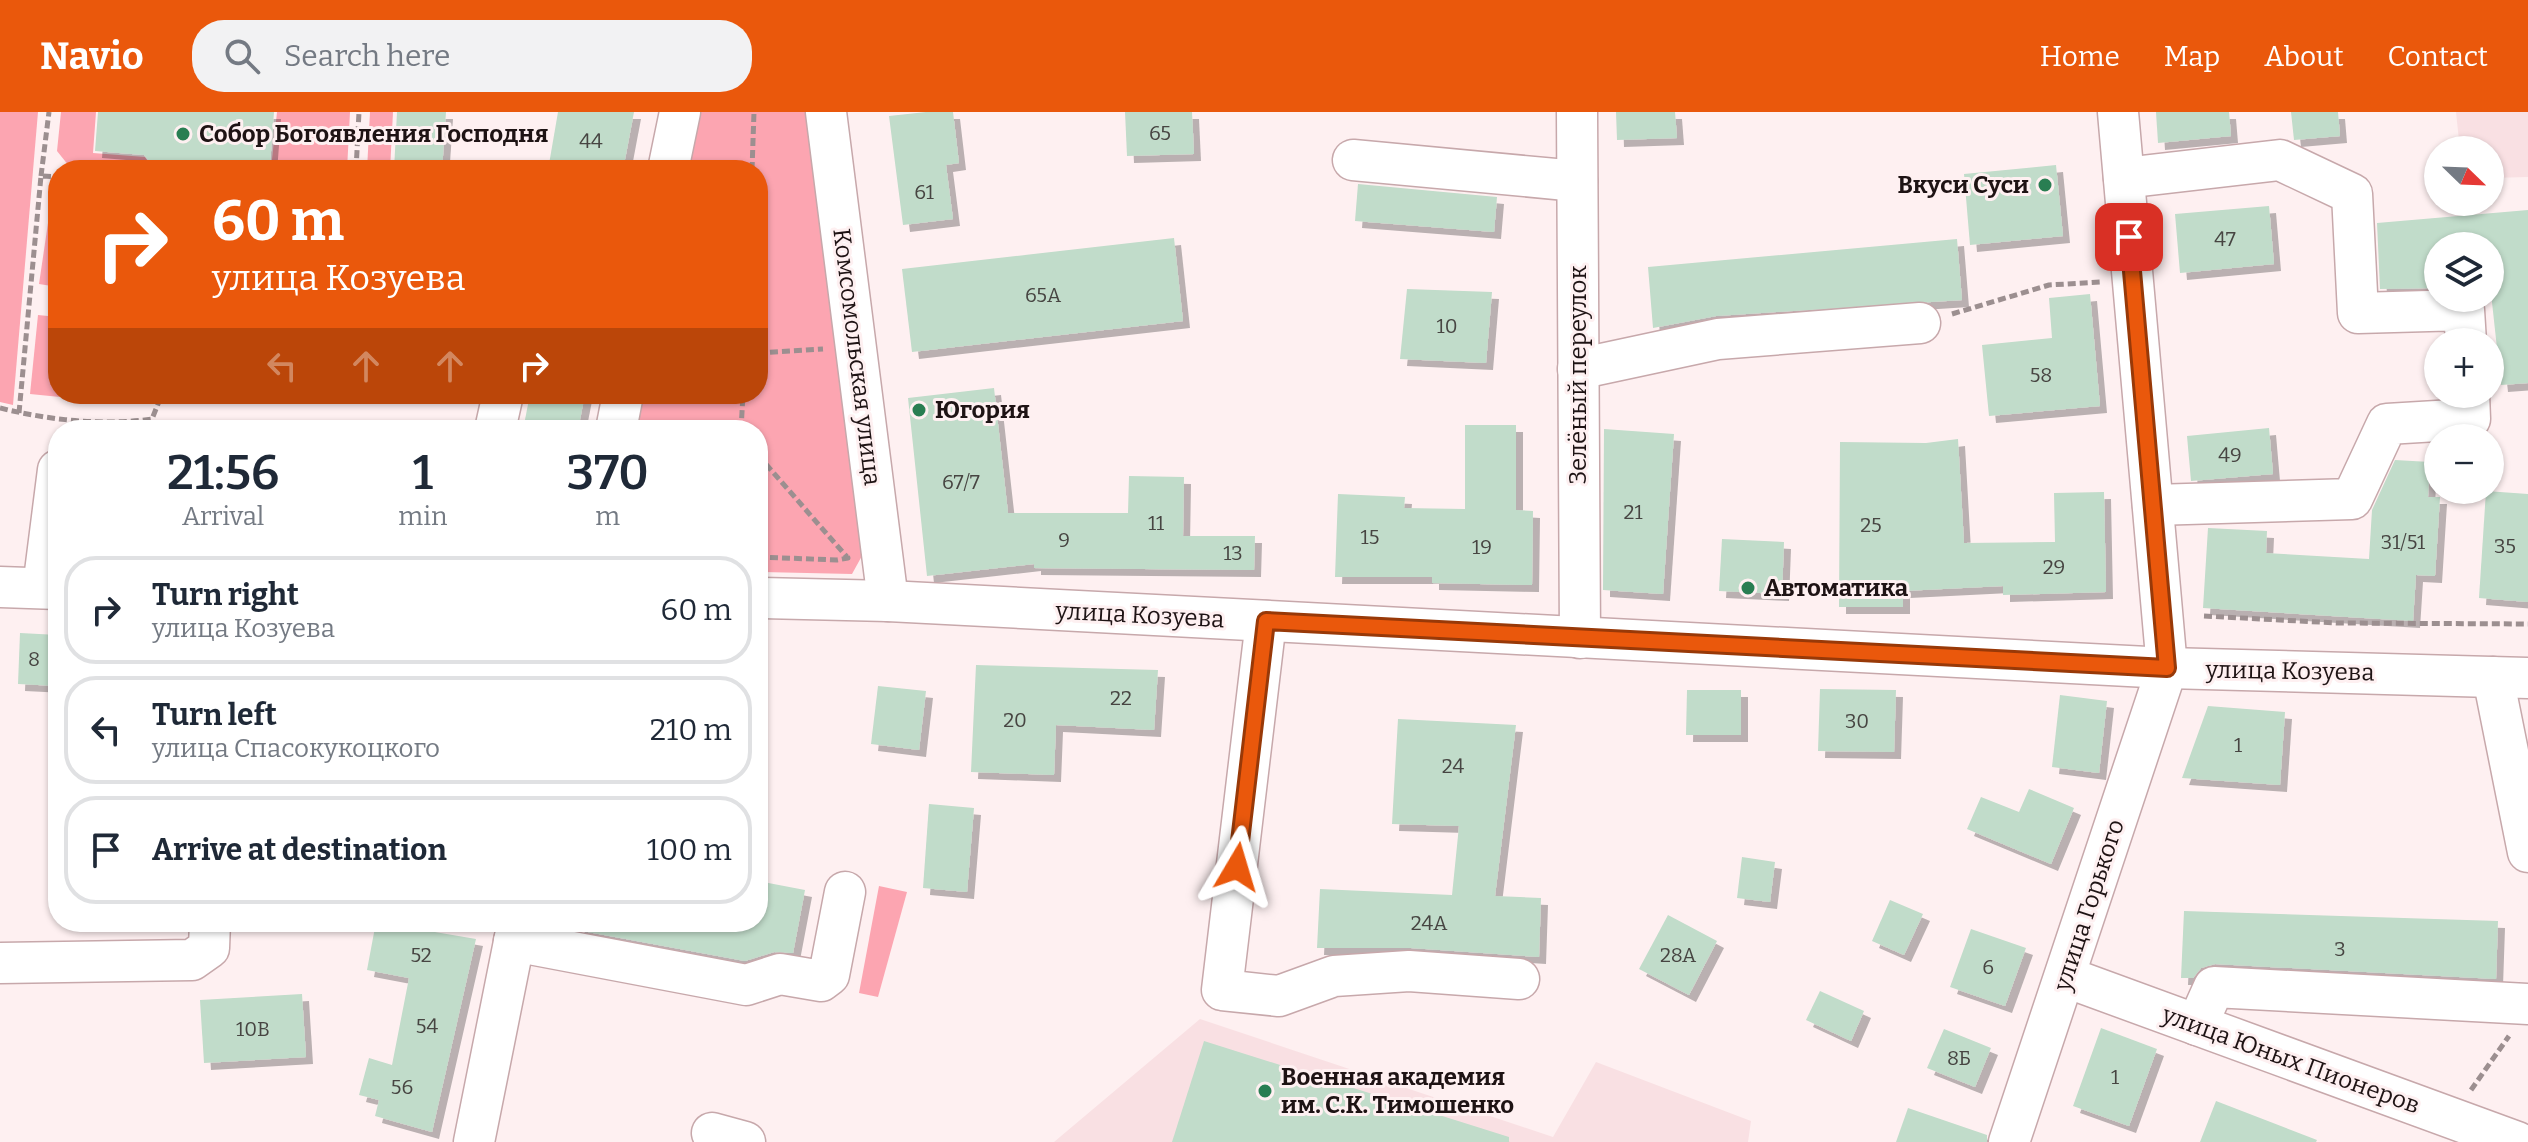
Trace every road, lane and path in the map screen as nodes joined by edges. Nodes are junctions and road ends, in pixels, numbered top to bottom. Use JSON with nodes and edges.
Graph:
{"nodes":[{"id":1,"x":49,"y":112,"type":"edge"},
{"id":2,"x":359,"y":112,"type":"edge"},
{"id":3,"x":680,"y":112,"type":"edge"},
{"id":4,"x":754,"y":112,"type":"edge"},
{"id":5,"x":826,"y":112,"type":"edge"},
{"id":6,"x":1577,"y":112,"type":"edge"},
{"id":7,"x":2118,"y":112,"type":"edge"},
{"id":8,"x":357,"y":160,"type":"edge"},
{"id":9,"x":670,"y":160,"type":"edge"},
{"id":10,"x":752,"y":160,"type":"edge"},
{"id":11,"x":1353,"y":160,"type":"dead end"},
{"id":12,"x":41,"y":176,"type":"junction"},
{"id":13,"x":48,"y":176,"type":"edge"},
{"id":14,"x":2124,"y":178,"type":"junction"},
{"id":15,"x":1577,"y":181,"type":"junction"},
{"id":16,"x":2110,"y":281,"type":"dead end"},
{"id":17,"x":1920,"y":323,"type":"joint"},
{"id":18,"x":2465,"y":328,"type":"edge"},
{"id":19,"x":824,"y":333,"type":"dead end"},
{"id":20,"x":826,"y":349,"type":"junction"},
{"id":21,"x":768,"y":352,"type":"edge"},
{"id":22,"x":828,"y":364,"type":"dead end"},
{"id":23,"x":1578,"y":369,"type":"junction"},
{"id":24,"x":158,"y":404,"type":"edge"},
{"id":25,"x":0,"y":408,"type":"edge"},
{"id":26,"x":2470,"y":408,"type":"edge"},
{"id":27,"x":19,"y":413,"type":"junction"},
{"id":28,"x":92,"y":420,"type":"edge"},
{"id":29,"x":145,"y":420,"type":"edge"},
{"id":30,"x":768,"y":466,"type":"edge"},
{"id":31,"x":2153,"y":505,"type":"junction"},
{"id":32,"x":846,"y":543,"type":"dead end"},
{"id":33,"x":768,"y":557,"type":"edge"},
{"id":34,"x":848,"y":558,"type":"junction"},
{"id":35,"x":0,"y":587,"type":"edge"},
{"id":36,"x":48,"y":589,"type":"edge"},
{"id":37,"x":768,"y":598,"type":"edge"},
{"id":38,"x":888,"y":601,"type":"junction"},
{"id":39,"x":2204,"y":616,"type":"dead end"},
{"id":40,"x":1266,"y":621,"type":"junction"},
{"id":41,"x":2528,"y":624,"type":"edge"},
{"id":42,"x":1580,"y":638,"type":"junction"},
{"id":43,"x":2167,"y":668,"type":"junction"},
{"id":44,"x":2510,"y":677,"type":"edge"},
{"id":45,"x":2518,"y":749,"type":"edge"},
{"id":46,"x":2528,"y":852,"type":"edge"},
{"id":47,"x":845,"y":892,"type":"dead end"},
{"id":48,"x":210,"y":932,"type":"edge"},
{"id":49,"x":516,"y":932,"type":"edge"},
{"id":50,"x":520,"y":932,"type":"edge"},
{"id":51,"x":0,"y":963,"type":"edge"},
{"id":52,"x":2066,"y":977,"type":"junction"},
{"id":53,"x":1519,"y":979,"type":"dead end"},
{"id":54,"x":2520,"y":1018,"type":"edge"},
{"id":55,"x":2197,"y":1025,"type":"junction"},
{"id":56,"x":2451,"y":1118,"type":"junction"},
{"id":57,"x":474,"y":1142,"type":"edge"},
{"id":58,"x":2009,"y":1142,"type":"edge"},
{"id":59,"x":2517,"y":1142,"type":"edge"}],
"edges":[{"from":1,"to":12,"type":"path"},
{"from":2,"to":8,"type":"path"},
{"from":3,"to":9,"type":"street"},
{"from":4,"to":10,"type":"path"},
{"from":5,"to":38,"type":"street","name":"Комсомольская улица"},
{"from":6,"to":15,"type":"street","name":"Зелёный переулок"},
{"from":7,"to":14,"type":"street"},
{"from":11,"to":15,"type":"street"},
{"from":12,"to":13,"type":"path"},
{"from":12,"to":27,"type":"path"},
{"from":14,"to":18,"type":"street"},
{"from":14,"to":31,"type":"street"},
{"from":15,"to":23,"type":"street","name":"Зелёный переулок"},
{"from":16,"to":17,"type":"path"},
{"from":17,"to":23,"type":"street"},
{"from":19,"to":20,"type":"path"},
{"from":20,"to":21,"type":"path"},
{"from":20,"to":22,"type":"path"},
{"from":23,"to":42,"type":"street","name":"Зелёный переулок"},
{"from":24,"to":29,"type":"path"},
{"from":25,"to":27,"type":"path"},
{"from":26,"to":31,"type":"street"},
{"from":27,"to":28,"type":"path"},
{"from":30,"to":34,"type":"path"},
{"from":31,"to":43,"type":"street"},
{"from":32,"to":34,"type":"path"},
{"from":33,"to":34,"type":"path"},
{"from":35,"to":36,"type":"street"},
{"from":37,"to":38,"type":"street","name":"улица Козуева"},
{"from":38,"to":40,"type":"street","name":"улица Козуева"},
{"from":39,"to":41,"type":"path"},
{"from":40,"to":42,"type":"street","name":"улица Козуева"},
{"from":40,"to":53,"type":"street"},
{"from":42,"to":43,"type":"street","name":"улица Козуева"},
{"from":43,"to":44,"type":"street","name":"улица Козуева"},
{"from":43,"to":52,"type":"street","name":"улица Горького"},
{"from":44,"to":45,"type":"street"},
{"from":45,"to":46,"type":"street"},
{"from":47,"to":50,"type":"street"},
{"from":48,"to":51,"type":"street"},
{"from":49,"to":57,"type":"street"},
{"from":52,"to":55,"type":"street","name":"улица Юных Пионеров"},
{"from":52,"to":58,"type":"street","name":"улица Горького"},
{"from":54,"to":55,"type":"street"},
{"from":54,"to":56,"type":"path"},
{"from":55,"to":56,"type":"street","name":"улица Юных Пионеров"},
{"from":56,"to":59,"type":"street","name":"улица Юных Пионеров"}]}
